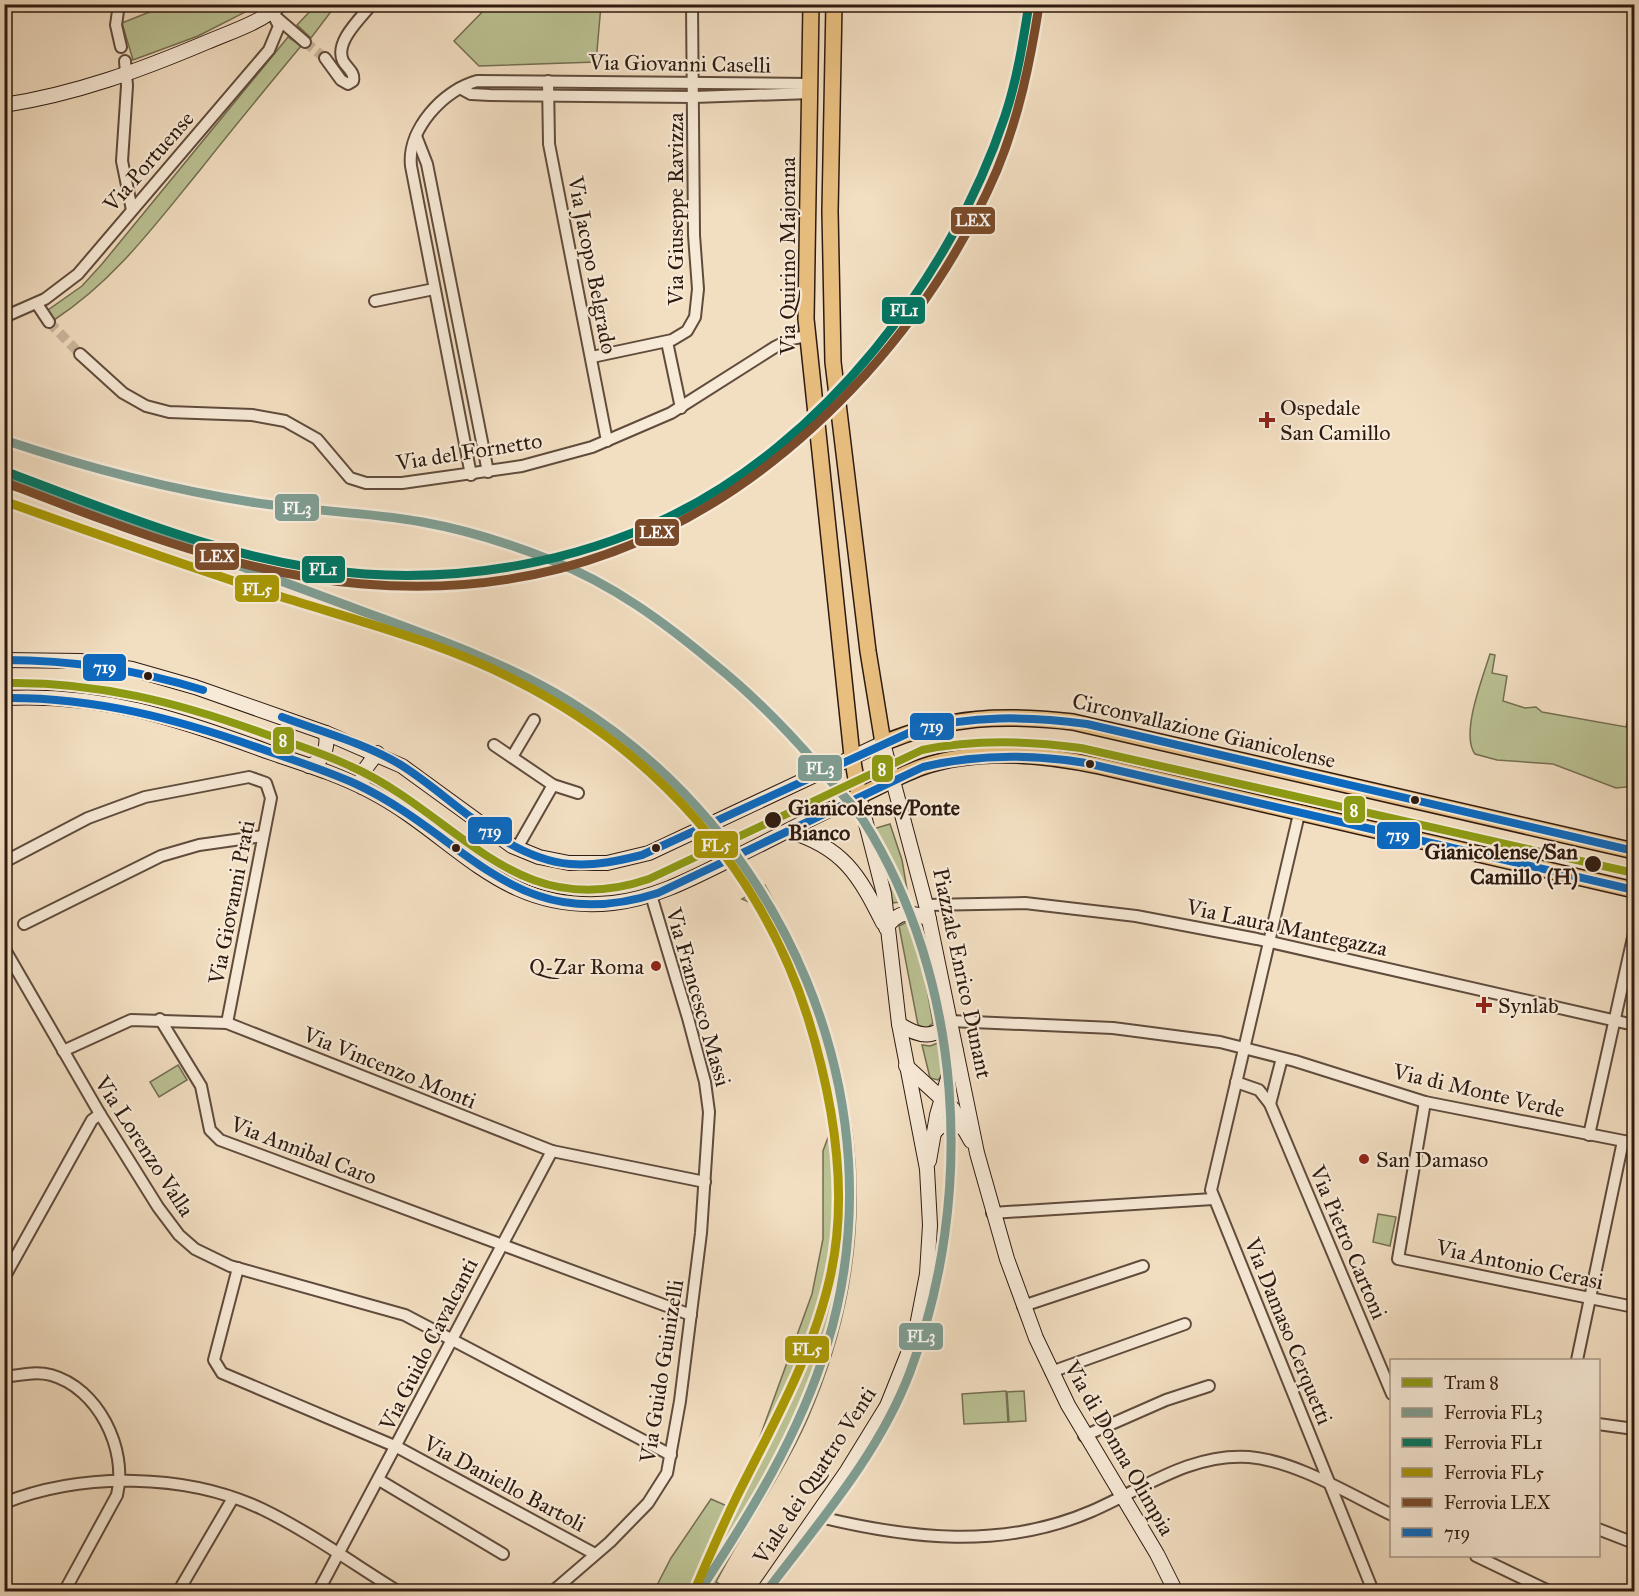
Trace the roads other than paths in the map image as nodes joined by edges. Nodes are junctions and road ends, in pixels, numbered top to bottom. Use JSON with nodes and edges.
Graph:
{"nodes":[{"id":1,"x":119,"y":4,"type":"edge"},
{"id":2,"x":372,"y":4,"type":"edge"},
{"id":3,"x":403,"y":4,"type":"edge"},
{"id":4,"x":414,"y":4,"type":"edge"},
{"id":5,"x":692,"y":4,"type":"edge"},
{"id":6,"x":811,"y":4,"type":"edge"},
{"id":7,"x":834,"y":4,"type":"edge"},
{"id":8,"x":276,"y":9,"type":"edge"},
{"id":9,"x":305,"y":42,"type":"tunnel mouth"},
{"id":10,"x":121,"y":47,"type":"dead end"},
{"id":11,"x":325,"y":58,"type":"tunnel mouth"},
{"id":12,"x":126,"y":68,"type":"junction"},
{"id":13,"x":548,"y":81,"type":"junction"},
{"id":14,"x":694,"y":82,"type":"junction"},
{"id":15,"x":834,"y":86,"type":"junction"},
{"id":16,"x":460,"y":88,"type":"junction"},
{"id":17,"x":811,"y":89,"type":"junction"},
{"id":18,"x":548,"y":96,"type":"junction"},
{"id":19,"x":694,"y":97,"type":"junction"},
{"id":20,"x":4,"y":105,"type":"edge"},
{"id":21,"x":416,"y":136,"type":"junction"},
{"id":22,"x":132,"y":210,"type":"junction"},
{"id":23,"x":805,"y":242,"type":"junction"},
{"id":24,"x":830,"y":264,"type":"junction"},
{"id":25,"x":449,"y":273,"type":"junction"},
{"id":26,"x":432,"y":277,"type":"junction"},
{"id":27,"x":434,"y":289,"type":"junction"},
{"id":28,"x":375,"y":301,"type":"dead end"},
{"id":29,"x":37,"y":304,"type":"junction"},
{"id":30,"x":4,"y":317,"type":"edge"},
{"id":31,"x":49,"y":322,"type":"tunnel mouth"},
{"id":32,"x":807,"y":336,"type":"junction"},
{"id":33,"x":666,"y":342,"type":"junction"},
{"id":34,"x":80,"y":354,"type":"tunnel mouth"},
{"id":35,"x":592,"y":357,"type":"junction"},
{"id":36,"x":833,"y":363,"type":"junction"},
{"id":37,"x":681,"y":408,"type":"junction"},
{"id":38,"x":607,"y":441,"type":"junction"},
{"id":39,"x":488,"y":472,"type":"junction"},
{"id":40,"x":471,"y":475,"type":"junction"},
{"id":41,"x":4,"y":660,"type":"edge"},
{"id":42,"x":4,"y":698,"type":"edge"},
{"id":43,"x":534,"y":720,"type":"dead end"},
{"id":44,"x":326,"y":733,"type":"junction"},
{"id":45,"x":883,"y":743,"type":"junction"},
{"id":46,"x":494,"y":745,"type":"dead end"},
{"id":47,"x":377,"y":753,"type":"junction"},
{"id":48,"x":852,"y":756,"type":"junction"},
{"id":49,"x":512,"y":757,"type":"junction"},
{"id":50,"x":309,"y":766,"type":"junction"},
{"id":51,"x":894,"y":779,"type":"junction"},
{"id":52,"x":553,"y":785,"type":"junction"},
{"id":53,"x":362,"y":788,"type":"junction"},
{"id":54,"x":578,"y":793,"type":"dead end"},
{"id":55,"x":859,"y":796,"type":"junction"},
{"id":56,"x":1299,"y":814,"type":"junction"},
{"id":57,"x":788,"y":831,"type":"junction"},
{"id":58,"x":263,"y":836,"type":"junction"},
{"id":59,"x":516,"y":848,"type":"junction"},
{"id":60,"x":1635,"y":851,"type":"edge"},
{"id":61,"x":4,"y":862,"type":"edge"},
{"id":62,"x":1635,"y":890,"type":"edge"},
{"id":63,"x":651,"y":894,"type":"junction"},
{"id":64,"x":928,"y":912,"type":"junction"},
{"id":65,"x":24,"y":924,"type":"dead end"},
{"id":66,"x":886,"y":928,"type":"junction"},
{"id":67,"x":1635,"y":933,"type":"edge"},
{"id":68,"x":1269,"y":941,"type":"junction"},
{"id":69,"x":4,"y":948,"type":"edge"},
{"id":70,"x":160,"y":1020,"type":"junction"},
{"id":71,"x":950,"y":1021,"type":"junction"},
{"id":72,"x":1614,"y":1021,"type":"junction"},
{"id":73,"x":227,"y":1023,"type":"junction"},
{"id":74,"x":899,"y":1024,"type":"junction"},
{"id":75,"x":1635,"y":1025,"type":"edge"},
{"id":76,"x":1245,"y":1047,"type":"junction"},
{"id":77,"x":63,"y":1051,"type":"junction"},
{"id":78,"x":956,"y":1051,"type":"junction"},
{"id":79,"x":1282,"y":1058,"type":"junction"},
{"id":80,"x":906,"y":1066,"type":"junction"},
{"id":81,"x":1236,"y":1082,"type":"junction"},
{"id":82,"x":942,"y":1098,"type":"junction"},
{"id":83,"x":1425,"y":1102,"type":"junction"},
{"id":84,"x":1270,"y":1104,"type":"junction"},
{"id":85,"x":100,"y":1114,"type":"junction"},
{"id":86,"x":964,"y":1129,"type":"junction"},
{"id":87,"x":934,"y":1133,"type":"junction"},
{"id":88,"x":1590,"y":1135,"type":"junction"},
{"id":89,"x":1629,"y":1142,"type":"edge"},
{"id":90,"x":552,"y":1151,"type":"junction"},
{"id":91,"x":977,"y":1153,"type":"junction"},
{"id":92,"x":927,"y":1168,"type":"junction"},
{"id":93,"x":705,"y":1182,"type":"junction"},
{"id":94,"x":1213,"y":1198,"type":"junction"},
{"id":95,"x":992,"y":1214,"type":"junction"},
{"id":96,"x":501,"y":1245,"type":"junction"},
{"id":97,"x":1143,"y":1266,"type":"dead end"},
{"id":98,"x":238,"y":1268,"type":"junction"},
{"id":99,"x":4,"y":1278,"type":"edge"},
{"id":100,"x":1590,"y":1298,"type":"junction"},
{"id":101,"x":1023,"y":1306,"type":"junction"},
{"id":102,"x":1635,"y":1307,"type":"edge"},
{"id":103,"x":691,"y":1315,"type":"junction"},
{"id":104,"x":1185,"y":1324,"type":"dead end"},
{"id":105,"x":451,"y":1338,"type":"junction"},
{"id":106,"x":1577,"y":1359,"type":"edge"},
{"id":107,"x":1052,"y":1372,"type":"junction"},
{"id":108,"x":4,"y":1377,"type":"edge"},
{"id":109,"x":1209,"y":1386,"type":"dead end"},
{"id":110,"x":1390,"y":1389,"type":"edge"},
{"id":111,"x":1600,"y":1424,"type":"edge"},
{"id":112,"x":1635,"y":1430,"type":"edge"},
{"id":113,"x":1084,"y":1436,"type":"junction"},
{"id":114,"x":397,"y":1447,"type":"junction"},
{"id":115,"x":671,"y":1455,"type":"junction"},
{"id":116,"x":119,"y":1480,"type":"junction"},
{"id":117,"x":379,"y":1480,"type":"junction"},
{"id":118,"x":1331,"y":1485,"type":"junction"},
{"id":119,"x":1122,"y":1496,"type":"junction"},
{"id":120,"x":233,"y":1498,"type":"junction"},
{"id":121,"x":4,"y":1503,"type":"edge"},
{"id":122,"x":1390,"y":1514,"type":"edge"},
{"id":123,"x":816,"y":1516,"type":"junction"},
{"id":124,"x":1600,"y":1529,"type":"edge"},
{"id":125,"x":1635,"y":1543,"type":"edge"},
{"id":126,"x":503,"y":1554,"type":"dead end"},
{"id":127,"x":595,"y":1554,"type":"junction"},
{"id":128,"x":338,"y":1555,"type":"junction"},
{"id":129,"x":1478,"y":1557,"type":"edge"},
{"id":130,"x":1372,"y":1591,"type":"edge"},
{"id":131,"x":64,"y":1592,"type":"edge"},
{"id":132,"x":178,"y":1592,"type":"edge"},
{"id":133,"x":318,"y":1592,"type":"edge"},
{"id":134,"x":399,"y":1592,"type":"edge"},
{"id":135,"x":552,"y":1592,"type":"edge"},
{"id":136,"x":763,"y":1592,"type":"edge"},
{"id":137,"x":1176,"y":1592,"type":"edge"},
{"id":138,"x":1551,"y":1592,"type":"edge"}],
"edges":[{"from":1,"to":10,"type":"street"},
{"from":2,"to":11,"type":"street"},
{"from":3,"to":4,"type":"street"},
{"from":5,"to":14,"type":"street","name":"Via Giuseppe Ravizza"},
{"from":6,"to":17,"type":"main road","name":"Via Quirino Majorana"},
{"from":7,"to":15,"type":"main road","name":"Via Quirino Majorana"},
{"from":8,"to":9,"type":"street"},
{"from":8,"to":12,"type":"street"},
{"from":8,"to":22,"type":"street","name":"Via Portuense"},
{"from":12,"to":20,"type":"street"},
{"from":12,"to":22,"type":"street"},
{"from":13,"to":14,"type":"street","name":"Via Giovanni Caselli"},
{"from":13,"to":16,"type":"street","name":"Via Giovanni Caselli"},
{"from":13,"to":18,"type":"street"},
{"from":14,"to":17,"type":"street","name":"Via Giovanni Caselli"},
{"from":14,"to":19,"type":"street","name":"Via Giuseppe Ravizza"},
{"from":15,"to":17,"type":"main road"},
{"from":15,"to":24,"type":"main road","name":"Via Quirino Majorana"},
{"from":16,"to":18,"type":"street","name":"Via Giovanni Caselli"},
{"from":16,"to":21,"type":"street"},
{"from":17,"to":19,"type":"street","name":"Via Giovanni Caselli"},
{"from":17,"to":23,"type":"main road","name":"Via Quirino Majorana"},
{"from":18,"to":19,"type":"street","name":"Via Giovanni Caselli"},
{"from":18,"to":35,"type":"street","name":"Via Jacopo Belgrado"},
{"from":19,"to":33,"type":"street","name":"Via Giuseppe Ravizza"},
{"from":21,"to":25,"type":"street"},
{"from":21,"to":26,"type":"street"},
{"from":22,"to":29,"type":"street","name":"Via Portuense"},
{"from":23,"to":24,"type":"main road"},
{"from":23,"to":32,"type":"main road","name":"Via Quirino Majorana"},
{"from":24,"to":36,"type":"main road","name":"Via Quirino Majorana"},
{"from":25,"to":26,"type":"street"},
{"from":25,"to":39,"type":"street"},
{"from":26,"to":27,"type":"street"},
{"from":27,"to":28,"type":"street"},
{"from":27,"to":40,"type":"street"},
{"from":29,"to":30,"type":"street","name":"Via Portuense"},
{"from":29,"to":31,"type":"street"},
{"from":32,"to":36,"type":"main road"},
{"from":32,"to":37,"type":"street","name":"Via del Fornetto"},
{"from":32,"to":48,"type":"main road","name":"Via Quirino Majorana"},
{"from":33,"to":35,"type":"street","name":"Via Giuseppe Ravizza"},
{"from":33,"to":37,"type":"street"},
{"from":34,"to":40,"type":"street","name":"Via del Fornetto"},
{"from":35,"to":38,"type":"street","name":"Via Jacopo Belgrado"},
{"from":36,"to":45,"type":"main road","name":"Via Quirino Majorana"},
{"from":37,"to":38,"type":"street","name":"Via del Fornetto"},
{"from":38,"to":39,"type":"street","name":"Via del Fornetto"},
{"from":39,"to":40,"type":"street","name":"Via del Fornetto"},
{"from":41,"to":44,"type":"street","name":"Circonvallazione Gianicolense"},
{"from":42,"to":50,"type":"street"},
{"from":43,"to":49,"type":"street"},
{"from":44,"to":47,"type":"street","name":"Circonvallazione Gianicolense"},
{"from":44,"to":50,"type":"street"},
{"from":45,"to":48,"type":"street","name":"Circonvallazione Gianicolense"},
{"from":45,"to":51,"type":"street","name":"Piazzale Enrico Dunant"},
{"from":45,"to":60,"type":"main road","name":"Circonvallazione Gianicolense"},
{"from":46,"to":49,"type":"street"},
{"from":47,"to":53,"type":"street"},
{"from":47,"to":59,"type":"street","name":"Circonvallazione Gianicolense"},
{"from":48,"to":55,"type":"main road"},
{"from":48,"to":59,"type":"street","name":"Circonvallazione Gianicolense"},
{"from":49,"to":52,"type":"street"},
{"from":50,"to":53,"type":"street"},
{"from":51,"to":55,"type":"main road"},
{"from":51,"to":56,"type":"main road"},
{"from":51,"to":64,"type":"street","name":"Piazzale Enrico Dunant"},
{"from":52,"to":54,"type":"street"},
{"from":52,"to":59,"type":"street"},
{"from":53,"to":63,"type":"street"},
{"from":55,"to":57,"type":"street"},
{"from":55,"to":66,"type":"street"},
{"from":56,"to":62,"type":"main road"},
{"from":56,"to":68,"type":"street","name":"Via Damaso Cerquetti"},
{"from":57,"to":63,"type":"street"},
{"from":57,"to":66,"type":"street"},
{"from":58,"to":61,"type":"street","name":"Via Giovanni Prati"},
{"from":58,"to":65,"type":"street"},
{"from":58,"to":73,"type":"street","name":"Via Giovanni Prati"},
{"from":63,"to":93,"type":"street","name":"Via Francesco Massi"},
{"from":64,"to":66,"type":"street"},
{"from":64,"to":68,"type":"street","name":"Via Laura Mantegazza"},
{"from":64,"to":71,"type":"street","name":"Piazzale Enrico Dunant"},
{"from":66,"to":74,"type":"street"},
{"from":67,"to":72,"type":"street"},
{"from":68,"to":72,"type":"street","name":"Via Laura Mantegazza"},
{"from":68,"to":76,"type":"street","name":"Via Damaso Cerquetti"},
{"from":69,"to":77,"type":"street","name":"Via Lorenzo Valla"},
{"from":70,"to":73,"type":"street","name":"Via Vincenzo Monti"},
{"from":70,"to":77,"type":"street","name":"Via Vincenzo Monti"},
{"from":70,"to":96,"type":"street","name":"Via Annibal Caro"},
{"from":71,"to":74,"type":"street"},
{"from":71,"to":76,"type":"street"},
{"from":71,"to":78,"type":"street","name":"Piazzale Enrico Dunant"},
{"from":72,"to":75,"type":"street","name":"Via Laura Mantegazza"},
{"from":72,"to":88,"type":"street"},
{"from":73,"to":90,"type":"street","name":"Via Vincenzo Monti"},
{"from":74,"to":80,"type":"street"},
{"from":76,"to":79,"type":"street","name":"Via di Monte Verde"},
{"from":76,"to":81,"type":"street","name":"Via Damaso Cerquetti"},
{"from":77,"to":85,"type":"street","name":"Via Lorenzo Valla"},
{"from":78,"to":82,"type":"street"},
{"from":78,"to":91,"type":"street","name":"Piazzale Enrico Dunant"},
{"from":79,"to":83,"type":"street","name":"Via di Monte Verde"},
{"from":79,"to":84,"type":"street"},
{"from":80,"to":82,"type":"street"},
{"from":80,"to":92,"type":"street"},
{"from":81,"to":84,"type":"street"},
{"from":81,"to":94,"type":"street","name":"Via Damaso Cerquetti"},
{"from":82,"to":86,"type":"street"},
{"from":82,"to":87,"type":"street"},
{"from":83,"to":88,"type":"street","name":"Via di Monte Verde"},
{"from":83,"to":100,"type":"street","name":"Via Antonio Cerasi"},
{"from":84,"to":110,"type":"street","name":"Via Pietro Cartoni"},
{"from":85,"to":98,"type":"street","name":"Via Lorenzo Valla"},
{"from":85,"to":99,"type":"street"},
{"from":86,"to":87,"type":"street"},
{"from":86,"to":91,"type":"street"},
{"from":87,"to":92,"type":"street"},
{"from":88,"to":89,"type":"street","name":"Via di Monte Verde"},
{"from":89,"to":100,"type":"street"},
{"from":90,"to":93,"type":"street","name":"Via Vincenzo Monti"},
{"from":90,"to":96,"type":"street","name":"Via Guido Cavalcanti"},
{"from":91,"to":95,"type":"street","name":"Via di Donna Olimpia"},
{"from":92,"to":123,"type":"street","name":"Viale dei Quattro Venti"},
{"from":93,"to":103,"type":"street","name":"Via Guido Guinizelli"},
{"from":94,"to":95,"type":"street"},
{"from":94,"to":118,"type":"street","name":"Via Damaso Cerquetti"},
{"from":95,"to":101,"type":"street","name":"Via di Donna Olimpia"},
{"from":96,"to":103,"type":"street"},
{"from":96,"to":105,"type":"street","name":"Via Guido Cavalcanti"},
{"from":97,"to":101,"type":"street"},
{"from":98,"to":105,"type":"street","name":"Via Lorenzo Valla"},
{"from":98,"to":114,"type":"street","name":"Via Daniello Bartoli"},
{"from":100,"to":102,"type":"street","name":"Via Antonio Cerasi"},
{"from":100,"to":106,"type":"street"},
{"from":101,"to":107,"type":"street","name":"Via di Donna Olimpia"},
{"from":103,"to":115,"type":"street","name":"Via Guido Guinizelli"},
{"from":104,"to":107,"type":"street"},
{"from":105,"to":114,"type":"street","name":"Via Guido Cavalcanti"},
{"from":105,"to":115,"type":"street","name":"Via Lorenzo Valla"},
{"from":107,"to":113,"type":"street","name":"Via di Donna Olimpia"},
{"from":108,"to":116,"type":"street"},
{"from":109,"to":113,"type":"street"},
{"from":111,"to":112,"type":"street"},
{"from":113,"to":119,"type":"street","name":"Via di Donna Olimpia"},
{"from":114,"to":117,"type":"street","name":"Via Guido Cavalcanti"},
{"from":114,"to":127,"type":"street","name":"Via Daniello Bartoli"},
{"from":115,"to":127,"type":"street","name":"Via Guido Guinizelli"},
{"from":116,"to":120,"type":"street"},
{"from":116,"to":121,"type":"street"},
{"from":116,"to":131,"type":"street"},
{"from":117,"to":126,"type":"street"},
{"from":117,"to":128,"type":"street","name":"Via Guido Cavalcanti"},
{"from":118,"to":119,"type":"street"},
{"from":118,"to":122,"type":"street"},
{"from":118,"to":130,"type":"street","name":"Via Damaso Cerquetti"},
{"from":119,"to":123,"type":"street"},
{"from":119,"to":137,"type":"street","name":"Via di Donna Olimpia"},
{"from":120,"to":128,"type":"street"},
{"from":120,"to":132,"type":"street"},
{"from":123,"to":136,"type":"street","name":"Viale dei Quattro Venti"},
{"from":124,"to":125,"type":"street"},
{"from":127,"to":135,"type":"street","name":"Via Guido Guinizelli"},
{"from":128,"to":133,"type":"street","name":"Via Guido Cavalcanti"},
{"from":128,"to":134,"type":"street"},
{"from":129,"to":138,"type":"street"}]}
